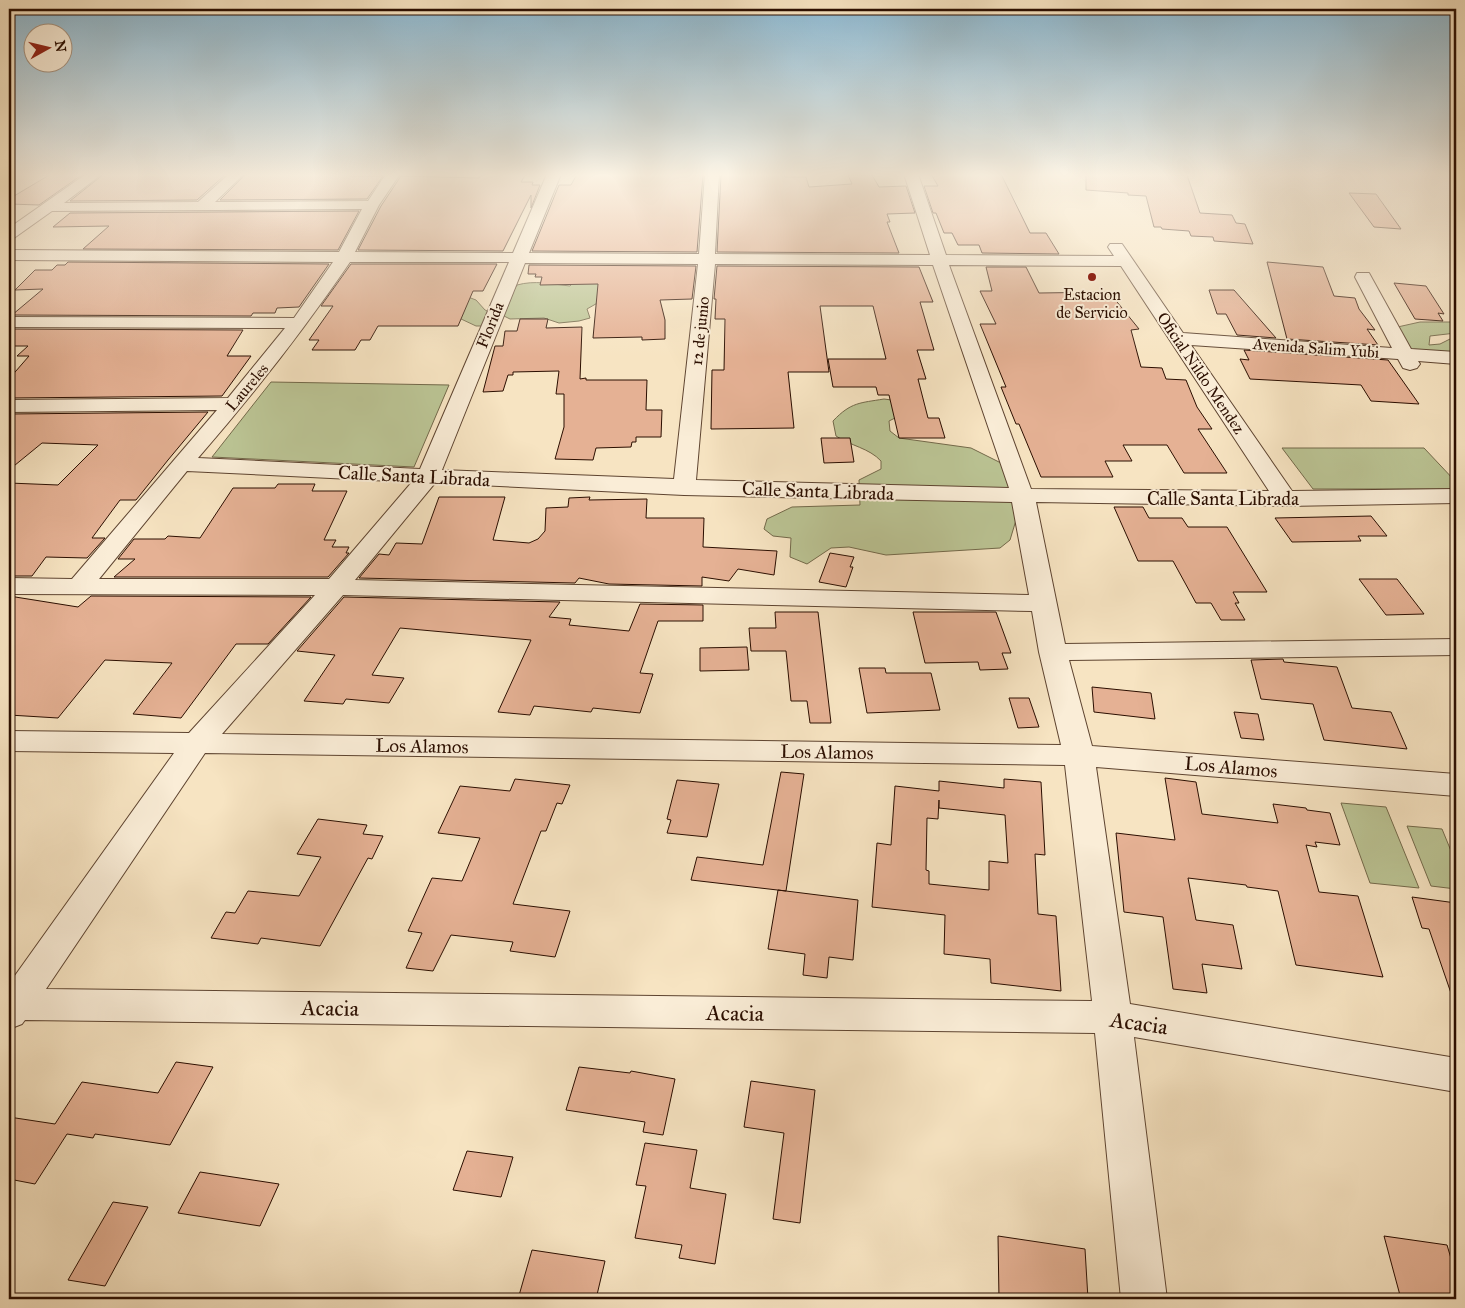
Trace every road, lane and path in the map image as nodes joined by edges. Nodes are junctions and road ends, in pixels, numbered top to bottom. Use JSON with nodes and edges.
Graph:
{"nodes":[{"id":1,"x":356,"y":235,"type":"edge"},
{"id":2,"x":527,"y":235,"type":"edge"},
{"id":3,"x":709,"y":235,"type":"edge"},
{"id":4,"x":931,"y":235,"type":"edge"},
{"id":5,"x":9,"y":255,"type":"edge"},
{"id":6,"x":344,"y":258,"type":"junction"},
{"id":7,"x":517,"y":259,"type":"junction"},
{"id":8,"x":708,"y":259,"type":"junction"},
{"id":9,"x":940,"y":261,"type":"junction"},
{"id":10,"x":1363,"y":277,"type":"dead end"},
{"id":11,"x":9,"y":322,"type":"edge"},
{"id":12,"x":299,"y":323,"type":"junction"},
{"id":13,"x":1180,"y":343,"type":"junction"},
{"id":14,"x":1456,"y":358,"type":"edge"},
{"id":15,"x":1407,"y":359,"type":"junction"},
{"id":16,"x":1456,"y":367,"type":"edge"},
{"id":17,"x":234,"y":404,"type":"junction"},
{"id":18,"x":9,"y":406,"type":"edge"},
{"id":19,"x":181,"y":464,"type":"junction"},
{"id":20,"x":428,"y":477,"type":"junction"},
{"id":21,"x":684,"y":488,"type":"junction"},
{"id":22,"x":1456,"y":496,"type":"edge"},
{"id":23,"x":1023,"y":497,"type":"junction"},
{"id":24,"x":1286,"y":499,"type":"junction"},
{"id":25,"x":9,"y":586,"type":"edge"},
{"id":26,"x":80,"y":586,"type":"junction"},
{"id":27,"x":336,"y":587,"type":"junction"},
{"id":28,"x":1044,"y":602,"type":"junction"},
{"id":29,"x":1456,"y":647,"type":"edge"},
{"id":30,"x":1054,"y":652,"type":"junction"},
{"id":31,"x":9,"y":741,"type":"edge"},
{"id":32,"x":197,"y":743,"type":"junction"},
{"id":33,"x":1079,"y":755,"type":"junction"},
{"id":34,"x":1456,"y":785,"type":"edge"},
{"id":35,"x":11,"y":1007,"type":"edge"},
{"id":36,"x":1113,"y":1017,"type":"junction"},
{"id":37,"x":1456,"y":1075,"type":"edge"},
{"id":38,"x":1144,"y":1299,"type":"edge"}],
"edges":[{"from":1,"to":6,"type":"street","name":"Laureles"},
{"from":2,"to":7,"type":"street","name":"Florida"},
{"from":3,"to":8,"type":"street","name":"12 de junio"},
{"from":4,"to":9,"type":"street"},
{"from":5,"to":6,"type":"street"},
{"from":6,"to":7,"type":"street"},
{"from":6,"to":12,"type":"street","name":"Laureles"},
{"from":7,"to":8,"type":"street"},
{"from":7,"to":20,"type":"street","name":"Florida"},
{"from":8,"to":9,"type":"street"},
{"from":8,"to":21,"type":"street","name":"12 de junio"},
{"from":9,"to":13,"type":"street","name":"Oficial Nildo Mendez"},
{"from":9,"to":23,"type":"street"},
{"from":10,"to":15,"type":"street"},
{"from":11,"to":12,"type":"street"},
{"from":12,"to":17,"type":"street","name":"Laureles"},
{"from":13,"to":15,"type":"street","name":"Avenida Salim Yubi"},
{"from":13,"to":24,"type":"street","name":"Oficial Nildo Mendez"},
{"from":14,"to":15,"type":"street","name":"Avenida Salim Yubi"},
{"from":15,"to":16,"type":"street","name":"Avenida Salim Yubi"},
{"from":17,"to":18,"type":"street"},
{"from":17,"to":19,"type":"street","name":"Laureles"},
{"from":19,"to":20,"type":"street","name":"Calle Santa Librada"},
{"from":19,"to":26,"type":"street","name":"Laureles"},
{"from":20,"to":21,"type":"street","name":"Calle Santa Librada"},
{"from":20,"to":27,"type":"street","name":"Florida"},
{"from":21,"to":23,"type":"street","name":"Calle Santa Librada"},
{"from":22,"to":24,"type":"street","name":"Calle Santa Librada"},
{"from":23,"to":24,"type":"street","name":"Calle Santa Librada"},
{"from":23,"to":28,"type":"street"},
{"from":25,"to":26,"type":"street"},
{"from":26,"to":27,"type":"street"},
{"from":27,"to":28,"type":"street"},
{"from":27,"to":32,"type":"street","name":"Florida"},
{"from":28,"to":30,"type":"street"},
{"from":29,"to":30,"type":"street"},
{"from":30,"to":33,"type":"street"},
{"from":31,"to":32,"type":"street","name":"Los Alamos"},
{"from":32,"to":33,"type":"street","name":"Los Alamos"},
{"from":32,"to":35,"type":"street","name":"Florida"},
{"from":33,"to":34,"type":"street","name":"Los Alamos"},
{"from":33,"to":36,"type":"street"},
{"from":35,"to":36,"type":"street","name":"Acacia"},
{"from":36,"to":37,"type":"street","name":"Acacia"},
{"from":36,"to":38,"type":"street"}]}
